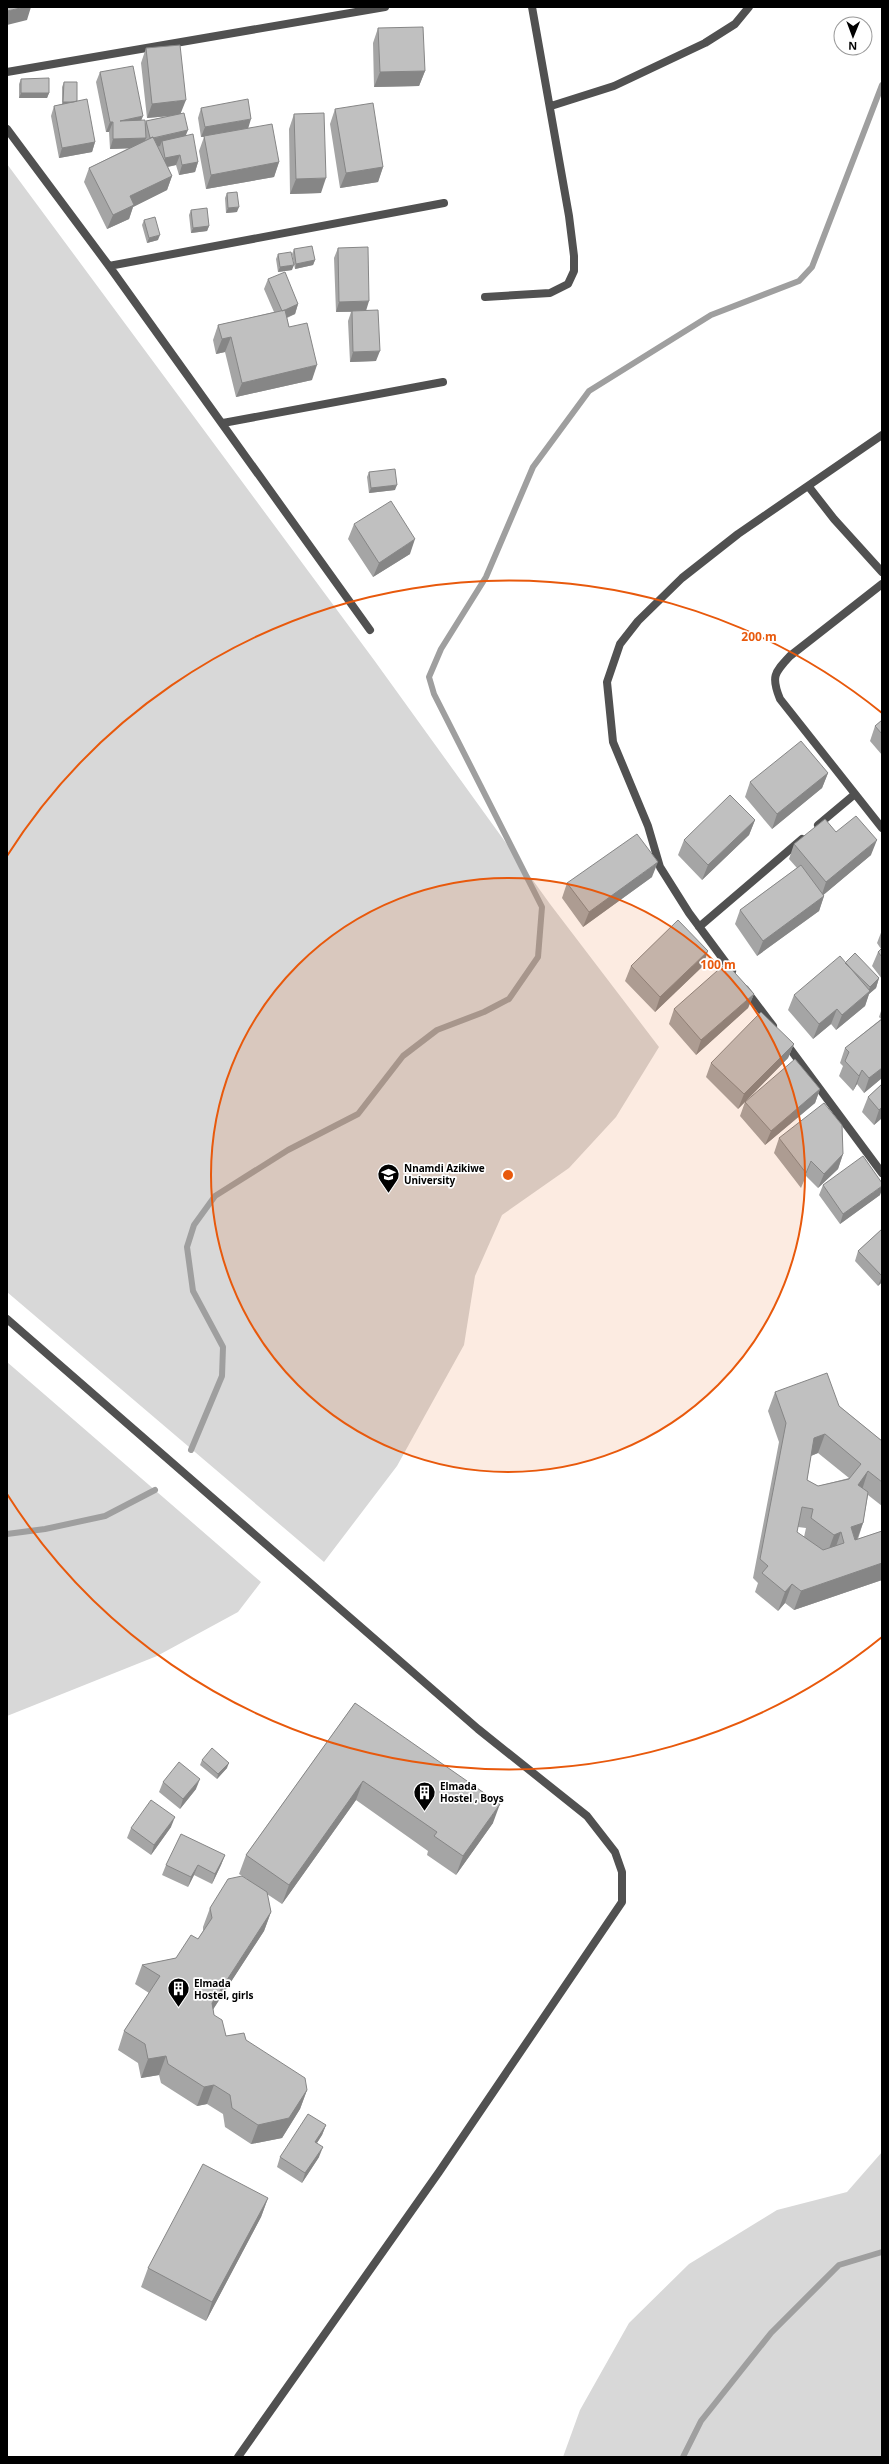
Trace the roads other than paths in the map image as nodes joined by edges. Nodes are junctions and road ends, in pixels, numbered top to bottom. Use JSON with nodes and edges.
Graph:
{"nodes":[{"id":1,"x":385,"y":7,"type":"edge"},
{"id":2,"x":532,"y":7,"type":"edge"},
{"id":3,"x":749,"y":7,"type":"edge"},
{"id":4,"x":359,"y":10,"type":"edge"},
{"id":5,"x":7,"y":72,"type":"edge"},
{"id":6,"x":551,"y":106,"type":"junction"},
{"id":7,"x":7,"y":129,"type":"edge"},
{"id":8,"x":444,"y":203,"type":"dead end"},
{"id":9,"x":110,"y":266,"type":"junction"},
{"id":10,"x":485,"y":297,"type":"dead end"},
{"id":11,"x":443,"y":382,"type":"dead end"},
{"id":12,"x":222,"y":424,"type":"junction"},
{"id":13,"x":882,"y":435,"type":"edge"},
{"id":14,"x":809,"y":487,"type":"junction"},
{"id":15,"x":882,"y":572,"type":"edge"},
{"id":16,"x":882,"y":584,"type":"edge"},
{"id":17,"x":370,"y":630,"type":"dead end"},
{"id":18,"x":855,"y":794,"type":"junction"},
{"id":19,"x":882,"y":828,"type":"edge"},
{"id":20,"x":699,"y":927,"type":"junction"},
{"id":21,"x":882,"y":1173,"type":"edge"},
{"id":22,"x":7,"y":1319,"type":"edge"},
{"id":23,"x":238,"y":2457,"type":"edge"}],
"edges":[{"from":1,"to":4,"type":"street"},
{"from":2,"to":6,"type":"street"},
{"from":3,"to":6,"type":"street"},
{"from":4,"to":5,"type":"street"},
{"from":6,"to":10,"type":"street"},
{"from":7,"to":9,"type":"street"},
{"from":8,"to":9,"type":"street"},
{"from":9,"to":12,"type":"street"},
{"from":11,"to":12,"type":"street"},
{"from":12,"to":17,"type":"street"},
{"from":13,"to":14,"type":"street"},
{"from":14,"to":15,"type":"street"},
{"from":14,"to":20,"type":"street"},
{"from":16,"to":18,"type":"street"},
{"from":18,"to":19,"type":"street"},
{"from":18,"to":20,"type":"street"},
{"from":20,"to":21,"type":"street"},
{"from":22,"to":23,"type":"street"}]}
